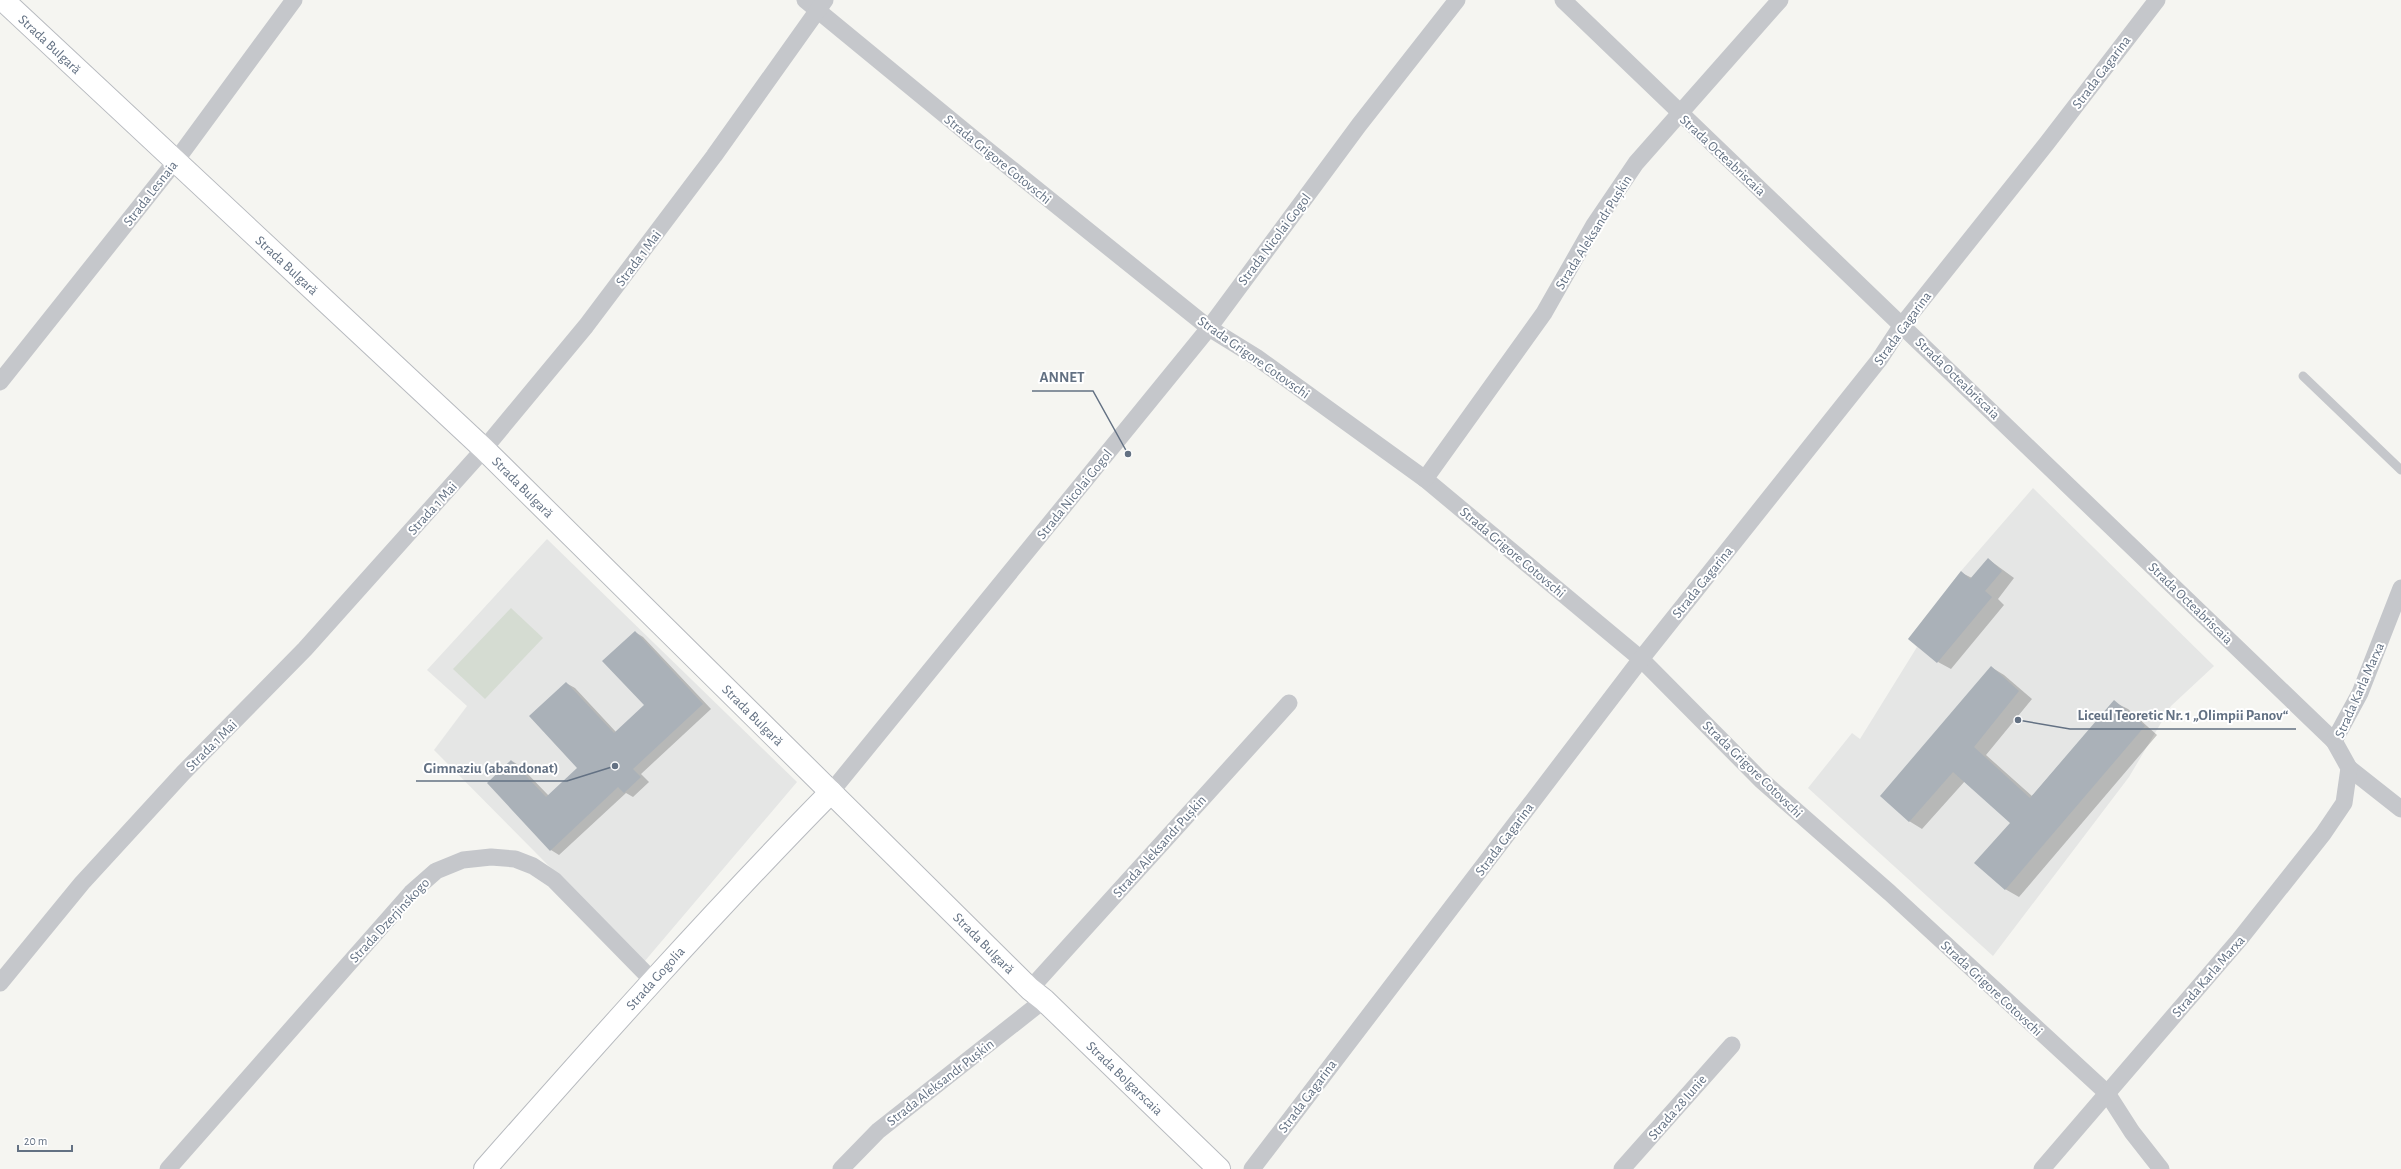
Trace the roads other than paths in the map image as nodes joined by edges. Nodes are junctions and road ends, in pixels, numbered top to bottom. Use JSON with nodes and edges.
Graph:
{"nodes":[{"id":1,"x":3,"y":0,"type":"edge"},
{"id":2,"x":294,"y":0,"type":"edge"},
{"id":3,"x":1457,"y":0,"type":"edge"},
{"id":4,"x":1562,"y":0,"type":"edge"},
{"id":5,"x":1780,"y":0,"type":"edge"},
{"id":6,"x":2157,"y":0,"type":"edge"},
{"id":7,"x":816,"y":3,"type":"edge"},
{"id":8,"x":1679,"y":113,"type":"junction"},
{"id":9,"x":175,"y":162,"type":"junction"},
{"id":10,"x":1902,"y":325,"type":"junction"},
{"id":11,"x":1209,"y":328,"type":"junction"},
{"id":12,"x":2303,"y":376,"type":"dead end"},
{"id":13,"x":0,"y":382,"type":"edge"},
{"id":14,"x":484,"y":449,"type":"junction"},
{"id":15,"x":2401,"y":470,"type":"edge"},
{"id":16,"x":1425,"y":478,"type":"junction"},
{"id":17,"x":2401,"y":588,"type":"edge"},
{"id":18,"x":1641,"y":659,"type":"junction"},
{"id":19,"x":1289,"y":702,"type":"dead end"},
{"id":20,"x":2334,"y":741,"type":"junction"},
{"id":21,"x":2349,"y":768,"type":"junction"},
{"id":22,"x":830,"y":792,"type":"junction"},
{"id":23,"x":2401,"y":809,"type":"edge"},
{"id":24,"x":652,"y":980,"type":"junction"},
{"id":25,"x":0,"y":984,"type":"edge"},
{"id":26,"x":1037,"y":994,"type":"junction"},
{"id":27,"x":1732,"y":1045,"type":"dead end"},
{"id":28,"x":2107,"y":1093,"type":"junction"},
{"id":29,"x":168,"y":1169,"type":"edge"},
{"id":30,"x":485,"y":1169,"type":"edge"},
{"id":31,"x":841,"y":1169,"type":"edge"},
{"id":32,"x":1219,"y":1169,"type":"edge"},
{"id":33,"x":1252,"y":1169,"type":"edge"},
{"id":34,"x":1622,"y":1169,"type":"edge"},
{"id":35,"x":2042,"y":1169,"type":"edge"},
{"id":36,"x":2161,"y":1169,"type":"edge"}],
"edges":[{"from":1,"to":9,"type":"street","name":"Strada Bulgară"},
{"from":2,"to":9,"type":"street","name":"Strada Lesnaia"},
{"from":3,"to":11,"type":"street","name":"Strada Nicolai Gogol"},
{"from":4,"to":8,"type":"street","name":"Strada Octeabriscaia"},
{"from":5,"to":8,"type":"street","name":"Strada Aleksandr Pușkin"},
{"from":6,"to":10,"type":"street","name":"Strada Gagarina"},
{"from":7,"to":11,"type":"street","name":"Strada Grigore Cotovschi"},
{"from":7,"to":14,"type":"street","name":"Strada 1 Mai"},
{"from":8,"to":10,"type":"street","name":"Strada Octeabriscaia"},
{"from":8,"to":16,"type":"street","name":"Strada Aleksandr Pușkin"},
{"from":9,"to":13,"type":"street","name":"Strada Lesnaia"},
{"from":9,"to":14,"type":"street","name":"Strada Bulgară"},
{"from":10,"to":18,"type":"street","name":"Strada Gagarina"},
{"from":10,"to":20,"type":"street","name":"Strada Octeabriscaia"},
{"from":11,"to":16,"type":"street","name":"Strada Grigore Cotovschi"},
{"from":11,"to":22,"type":"street","name":"Strada Nicolai Gogol"},
{"from":12,"to":15,"type":"lane"},
{"from":14,"to":22,"type":"street","name":"Strada Bulgară"},
{"from":14,"to":25,"type":"street","name":"Strada 1 Mai"},
{"from":16,"to":18,"type":"street","name":"Strada Grigore Cotovschi"},
{"from":17,"to":20,"type":"street","name":"Strada Karla Marxa"},
{"from":18,"to":28,"type":"street","name":"Strada Grigore Cotovschi"},
{"from":18,"to":33,"type":"street","name":"Strada Gagarina"},
{"from":19,"to":26,"type":"street","name":"Strada Aleksandr Pușkin"},
{"from":20,"to":21,"type":"street","name":"Strada Karla Marxa"},
{"from":21,"to":23,"type":"street","name":"Strada Karla Marxa"},
{"from":21,"to":28,"type":"street","name":"Strada Karla Marxa"},
{"from":22,"to":24,"type":"street","name":"Strada Gogolia"},
{"from":22,"to":26,"type":"street","name":"Strada Bulgară"},
{"from":24,"to":29,"type":"street","name":"Strada Dzerjinskogo"},
{"from":24,"to":30,"type":"street","name":"Strada Gogolia"},
{"from":26,"to":31,"type":"street","name":"Strada Aleksandr Pușkin"},
{"from":26,"to":32,"type":"street","name":"Strada Bolgarscaia"},
{"from":27,"to":34,"type":"street","name":"Strada 28 Iunie"},
{"from":28,"to":35,"type":"street","name":"Strada Karla Marxa"},
{"from":28,"to":36,"type":"street","name":"Strada Grigore Cotovschi"}]}
